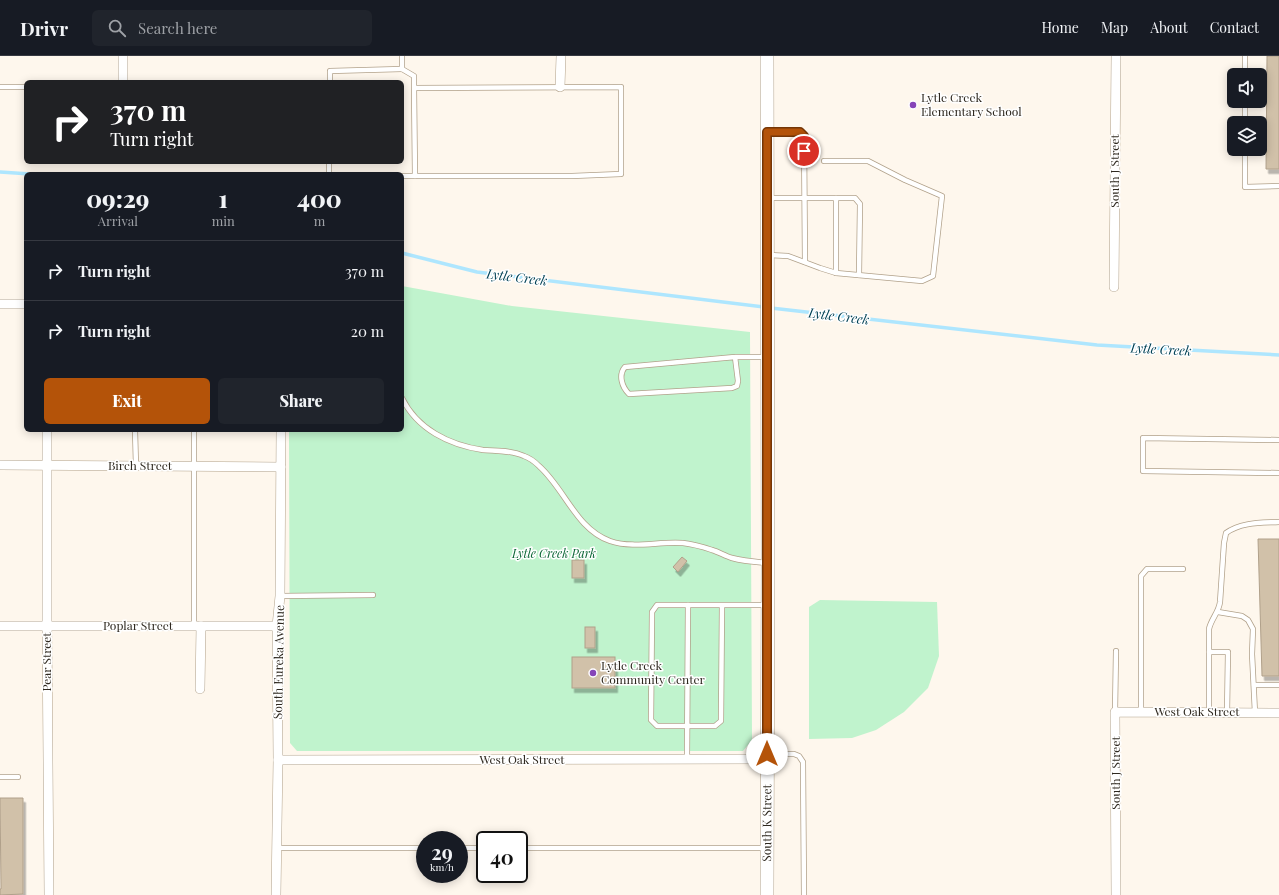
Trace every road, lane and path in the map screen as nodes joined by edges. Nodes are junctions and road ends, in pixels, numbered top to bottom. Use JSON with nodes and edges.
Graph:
{"nodes":[{"id":1,"x":123,"y":56,"type":"edge"},
{"id":2,"x":402,"y":56,"type":"edge"},
{"id":3,"x":560,"y":56,"type":"edge"},
{"id":4,"x":767,"y":56,"type":"edge"},
{"id":5,"x":1116,"y":56,"type":"edge"},
{"id":6,"x":1245,"y":56,"type":"edge"},
{"id":7,"x":1245,"y":68,"type":"edge"},
{"id":8,"x":402,"y":70,"type":"junction"},
{"id":9,"x":123,"y":80,"type":"edge"},
{"id":10,"x":330,"y":80,"type":"edge"},
{"id":11,"x":0,"y":87,"type":"edge"},
{"id":12,"x":24,"y":87,"type":"edge"},
{"id":13,"x":560,"y":87,"type":"junction"},
{"id":14,"x":414,"y":88,"type":"junction"},
{"id":15,"x":767,"y":132,"type":"junction"},
{"id":16,"x":1245,"y":156,"type":"edge"},
{"id":17,"x":824,"y":161,"type":"dead end"},
{"id":18,"x":404,"y":176,"type":"edge"},
{"id":19,"x":415,"y":176,"type":"junction"},
{"id":20,"x":1279,"y":186,"type":"edge"},
{"id":21,"x":767,"y":198,"type":"junction"},
{"id":22,"x":805,"y":198,"type":"junction"},
{"id":23,"x":836,"y":198,"type":"junction"},
{"id":24,"x":767,"y":256,"type":"junction"},
{"id":25,"x":805,"y":262,"type":"junction"},
{"id":26,"x":836,"y":273,"type":"junction"},
{"id":27,"x":860,"y":275,"type":"junction"},
{"id":28,"x":1114,"y":287,"type":"dead end"},
{"id":29,"x":0,"y":304,"type":"edge"},
{"id":30,"x":24,"y":304,"type":"edge"},
{"id":31,"x":734,"y":357,"type":"junction"},
{"id":32,"x":767,"y":357,"type":"junction"},
{"id":33,"x":404,"y":401,"type":"edge"},
{"id":34,"x":47,"y":432,"type":"edge"},
{"id":35,"x":135,"y":432,"type":"edge"},
{"id":36,"x":194,"y":432,"type":"edge"},
{"id":37,"x":281,"y":432,"type":"edge"},
{"id":38,"x":1279,"y":440,"type":"edge"},
{"id":39,"x":0,"y":465,"type":"edge"},
{"id":40,"x":46,"y":465,"type":"junction"},
{"id":41,"x":136,"y":466,"type":"junction"},
{"id":42,"x":194,"y":466,"type":"junction"},
{"id":43,"x":281,"y":467,"type":"junction"},
{"id":44,"x":1279,"y":473,"type":"edge"},
{"id":45,"x":1279,"y":522,"type":"edge"},
{"id":46,"x":768,"y":563,"type":"junction"},
{"id":47,"x":1183,"y":569,"type":"dead end"},
{"id":48,"x":373,"y":595,"type":"dead end"},
{"id":49,"x":280,"y":596,"type":"junction"},
{"id":50,"x":688,"y":605,"type":"junction"},
{"id":51,"x":722,"y":605,"type":"junction"},
{"id":52,"x":768,"y":605,"type":"junction"},
{"id":53,"x":1218,"y":612,"type":"junction"},
{"id":54,"x":0,"y":626,"type":"edge"},
{"id":55,"x":47,"y":626,"type":"junction"},
{"id":56,"x":198,"y":626,"type":"junction"},
{"id":57,"x":277,"y":626,"type":"junction"},
{"id":58,"x":1116,"y":651,"type":"dead end"},
{"id":59,"x":1209,"y":652,"type":"junction"},
{"id":60,"x":1254,"y":685,"type":"junction"},
{"id":61,"x":1279,"y":685,"type":"edge"},
{"id":62,"x":200,"y":689,"type":"dead end"},
{"id":63,"x":1115,"y":712,"type":"junction"},
{"id":64,"x":1141,"y":712,"type":"junction"},
{"id":65,"x":1209,"y":713,"type":"junction"},
{"id":66,"x":1227,"y":713,"type":"junction"},
{"id":67,"x":1255,"y":713,"type":"junction"},
{"id":68,"x":1279,"y":713,"type":"edge"},
{"id":69,"x":687,"y":726,"type":"junction"},
{"id":70,"x":767,"y":757,"type":"junction"},
{"id":71,"x":687,"y":759,"type":"junction"},
{"id":72,"x":278,"y":760,"type":"junction"},
{"id":73,"x":0,"y":777,"type":"edge"},
{"id":74,"x":18,"y":777,"type":"dead end"},
{"id":75,"x":277,"y":848,"type":"junction"},
{"id":76,"x":416,"y":848,"type":"edge"},
{"id":77,"x":528,"y":848,"type":"edge"},
{"id":78,"x":766,"y":848,"type":"junction"},
{"id":79,"x":49,"y":895,"type":"edge"},
{"id":80,"x":276,"y":895,"type":"edge"},
{"id":81,"x":767,"y":895,"type":"edge"},
{"id":82,"x":804,"y":895,"type":"edge"},
{"id":83,"x":1116,"y":895,"type":"edge"}],
"edges":[{"from":1,"to":9,"type":"street"},
{"from":2,"to":8,"type":"lane"},
{"from":3,"to":13,"type":"street"},
{"from":4,"to":15,"type":"street","name":"South K Street"},
{"from":5,"to":28,"type":"street","name":"South J Street"},
{"from":6,"to":7,"type":"lane"},
{"from":8,"to":10,"type":"lane"},
{"from":8,"to":14,"type":"lane"},
{"from":11,"to":12,"type":"lane"},
{"from":13,"to":14,"type":"lane"},
{"from":13,"to":19,"type":"lane"},
{"from":14,"to":19,"type":"lane"},
{"from":15,"to":21,"type":"street","name":"South K Street"},
{"from":15,"to":22,"type":"lane"},
{"from":16,"to":20,"type":"lane"},
{"from":17,"to":27,"type":"lane"},
{"from":18,"to":19,"type":"lane"},
{"from":21,"to":22,"type":"lane"},
{"from":21,"to":24,"type":"street","name":"South K Street"},
{"from":22,"to":23,"type":"lane"},
{"from":22,"to":25,"type":"lane"},
{"from":23,"to":26,"type":"lane"},
{"from":23,"to":27,"type":"lane"},
{"from":24,"to":25,"type":"lane"},
{"from":24,"to":32,"type":"street","name":"South K Street"},
{"from":25,"to":26,"type":"lane"},
{"from":26,"to":27,"type":"lane"},
{"from":29,"to":30,"type":"street"},
{"from":31,"to":31,"type":"lane"},
{"from":31,"to":32,"type":"lane"},
{"from":32,"to":46,"type":"street","name":"South K Street"},
{"from":33,"to":46,"type":"lane"},
{"from":34,"to":40,"type":"street","name":"Pear Street"},
{"from":35,"to":41,"type":"lane"},
{"from":36,"to":42,"type":"lane"},
{"from":37,"to":43,"type":"street","name":"South Eureka Avenue"},
{"from":38,"to":44,"type":"lane"},
{"from":39,"to":40,"type":"street","name":"Birch Street"},
{"from":40,"to":41,"type":"street","name":"Birch Street"},
{"from":40,"to":55,"type":"street","name":"Pear Street"},
{"from":41,"to":42,"type":"street","name":"Birch Street"},
{"from":42,"to":43,"type":"street","name":"Birch Street"},
{"from":42,"to":56,"type":"lane"},
{"from":43,"to":49,"type":"street","name":"South Eureka Avenue"},
{"from":45,"to":53,"type":"lane"},
{"from":46,"to":52,"type":"street","name":"South K Street"},
{"from":47,"to":64,"type":"lane"},
{"from":48,"to":49,"type":"lane"},
{"from":49,"to":57,"type":"street","name":"South Eureka Avenue"},
{"from":50,"to":51,"type":"lane"},
{"from":50,"to":69,"type":"lane"},
{"from":50,"to":69,"type":"lane"},
{"from":51,"to":52,"type":"lane"},
{"from":51,"to":69,"type":"lane"},
{"from":52,"to":70,"type":"street","name":"South K Street"},
{"from":53,"to":59,"type":"lane"},
{"from":53,"to":60,"type":"lane"},
{"from":54,"to":55,"type":"street","name":"Poplar Street"},
{"from":55,"to":56,"type":"street","name":"Poplar Street"},
{"from":55,"to":79,"type":"street","name":"Pear Street"},
{"from":56,"to":57,"type":"street","name":"Poplar Street"},
{"from":56,"to":62,"type":"street"},
{"from":57,"to":72,"type":"street","name":"South Eureka Avenue"},
{"from":58,"to":63,"type":"lane","name":"South J Street"},
{"from":59,"to":65,"type":"lane"},
{"from":59,"to":66,"type":"lane"},
{"from":60,"to":61,"type":"lane"},
{"from":60,"to":67,"type":"lane"},
{"from":63,"to":64,"type":"street","name":"West Oak Street"},
{"from":63,"to":83,"type":"street","name":"South J Street"},
{"from":64,"to":65,"type":"street","name":"West Oak Street"},
{"from":65,"to":66,"type":"street","name":"West Oak Street"},
{"from":66,"to":67,"type":"street","name":"West Oak Street"},
{"from":67,"to":68,"type":"street","name":"West Oak Street"},
{"from":69,"to":71,"type":"lane"},
{"from":70,"to":71,"type":"street","name":"West Oak Street"},
{"from":70,"to":78,"type":"street","name":"South K Street"},
{"from":70,"to":82,"type":"lane"},
{"from":71,"to":72,"type":"street","name":"West Oak Street"},
{"from":72,"to":75,"type":"street","name":"South Eureka Avenue"},
{"from":73,"to":74,"type":"lane"},
{"from":75,"to":76,"type":"lane"},
{"from":75,"to":80,"type":"street","name":"South Eureka Avenue"},
{"from":77,"to":78,"type":"lane"},
{"from":78,"to":81,"type":"street","name":"South K Street"}]}
